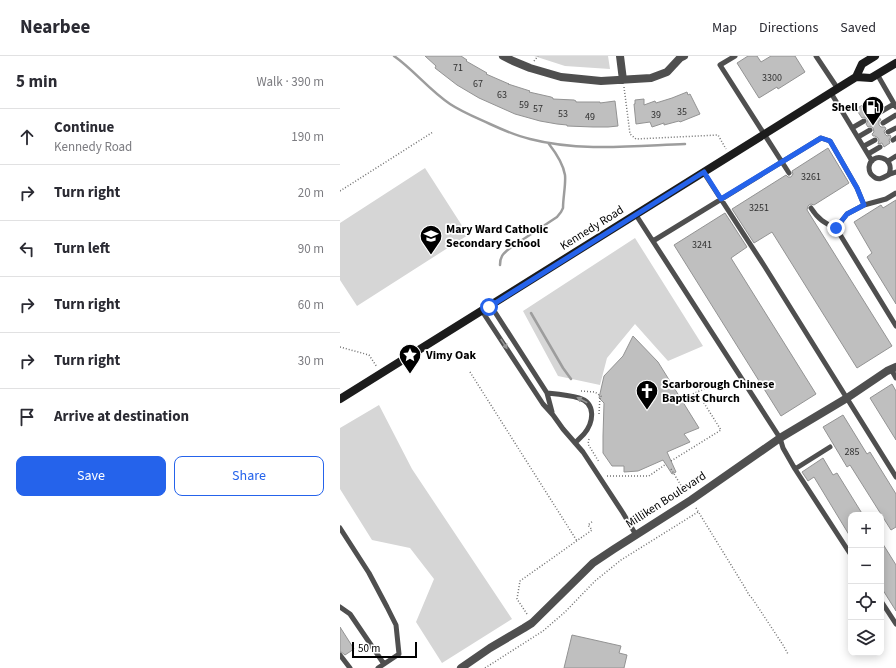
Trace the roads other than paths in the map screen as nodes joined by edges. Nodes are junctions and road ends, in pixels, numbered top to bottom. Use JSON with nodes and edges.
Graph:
{"nodes":[{"id":1,"x":503,"y":56,"type":"edge"},
{"id":2,"x":620,"y":56,"type":"edge"},
{"id":3,"x":684,"y":56,"type":"edge"},
{"id":4,"x":735,"y":56,"type":"edge"},
{"id":5,"x":816,"y":56,"type":"edge"},
{"id":6,"x":869,"y":58,"type":"edge"},
{"id":7,"x":896,"y":62,"type":"edge"},
{"id":8,"x":877,"y":74,"type":"junction"},
{"id":9,"x":856,"y":77,"type":"junction"},
{"id":10,"x":624,"y":80,"type":"junction"},
{"id":11,"x":835,"y":91,"type":"junction"},
{"id":12,"x":895,"y":105,"type":"edge"},
{"id":13,"x":877,"y":114,"type":"dead end"},
{"id":14,"x":896,"y":115,"type":"edge"},
{"id":15,"x":864,"y":121,"type":"dead end"},
{"id":16,"x":882,"y":123,"type":"dead end"},
{"id":17,"x":852,"y":128,"type":"junction"},
{"id":18,"x":896,"y":128,"type":"edge"},
{"id":19,"x":870,"y":130,"type":"dead end"},
{"id":20,"x":888,"y":132,"type":"dead end"},
{"id":21,"x":764,"y":135,"type":"junction"},
{"id":22,"x":858,"y":137,"type":"junction"},
{"id":23,"x":875,"y":140,"type":"dead end"},
{"id":24,"x":864,"y":146,"type":"junction"},
{"id":25,"x":880,"y":147,"type":"dead end"},
{"id":26,"x":868,"y":154,"type":"junction"},
{"id":27,"x":896,"y":156,"type":"edge"},
{"id":28,"x":872,"y":161,"type":"junction"},
{"id":29,"x":888,"y":161,"type":"junction"},
{"id":30,"x":782,"y":162,"type":"junction"},
{"id":31,"x":704,"y":172,"type":"junction"},
{"id":32,"x":896,"y":172,"type":"edge"},
{"id":33,"x":789,"y":173,"type":"dead end"},
{"id":34,"x":889,"y":174,"type":"junction"},
{"id":35,"x":896,"y":193,"type":"edge"},
{"id":36,"x":721,"y":199,"type":"junction"},
{"id":37,"x":864,"y":205,"type":"junction"},
{"id":38,"x":811,"y":208,"type":"dead end"},
{"id":39,"x":636,"y":215,"type":"junction"},
{"id":40,"x":836,"y":228,"type":"junction"},
{"id":41,"x":653,"y":241,"type":"junction"},
{"id":42,"x":491,"y":306,"type":"junction"},
{"id":43,"x":482,"y":311,"type":"junction"},
{"id":44,"x":896,"y":326,"type":"edge"},
{"id":45,"x":893,"y":368,"type":"edge"},
{"id":46,"x":896,"y":378,"type":"edge"},
{"id":47,"x":547,"y":393,"type":"junction"},
{"id":48,"x":847,"y":398,"type":"junction"},
{"id":49,"x":340,"y":399,"type":"edge"},
{"id":50,"x":553,"y":414,"type":"junction"},
{"id":51,"x":780,"y":438,"type":"junction"},
{"id":52,"x":574,"y":443,"type":"junction"},
{"id":53,"x":830,"y":447,"type":"dead end"},
{"id":54,"x":795,"y":469,"type":"junction"},
{"id":55,"x":896,"y":477,"type":"edge"},
{"id":56,"x":340,"y":528,"type":"edge"},
{"id":57,"x":636,"y":535,"type":"junction"},
{"id":58,"x":848,"y":550,"type":"edge"},
{"id":59,"x":884,"y":606,"type":"edge"},
{"id":60,"x":340,"y":607,"type":"edge"},
{"id":61,"x":896,"y":624,"type":"edge"},
{"id":62,"x":340,"y":655,"type":"edge"},
{"id":63,"x":384,"y":664,"type":"junction"},
{"id":64,"x":350,"y":668,"type":"edge"},
{"id":65,"x":378,"y":668,"type":"edge"},
{"id":66,"x":460,"y":668,"type":"edge"}],
"edges":[{"from":1,"to":10,"type":"street"},
{"from":2,"to":10,"type":"street"},
{"from":3,"to":10,"type":"street"},
{"from":4,"to":21,"type":"lane"},
{"from":5,"to":11,"type":"lane"},
{"from":6,"to":9,"type":"main road","name":"Kennedy Road"},
{"from":7,"to":8,"type":"main road","name":"Kennedy Road"},
{"from":8,"to":9,"type":"main road","name":"Kennedy Road"},
{"from":8,"to":12,"type":"lane"},
{"from":9,"to":11,"type":"main road","name":"Kennedy Road"},
{"from":11,"to":17,"type":"lane"},
{"from":11,"to":21,"type":"main road","name":"Kennedy Road"},
{"from":12,"to":13,"type":"lane"},
{"from":14,"to":16,"type":"lane"},
{"from":15,"to":17,"type":"lane"},
{"from":17,"to":22,"type":"lane"},
{"from":18,"to":20,"type":"lane"},
{"from":19,"to":22,"type":"lane"},
{"from":21,"to":30,"type":"lane"},
{"from":21,"to":31,"type":"main road","name":"Kennedy Road"},
{"from":22,"to":24,"type":"lane"},
{"from":23,"to":24,"type":"lane"},
{"from":24,"to":26,"type":"lane"},
{"from":25,"to":26,"type":"lane"},
{"from":26,"to":28,"type":"lane"},
{"from":27,"to":29,"type":"lane"},
{"from":28,"to":29,"type":"lane"},
{"from":28,"to":34,"type":"lane"},
{"from":29,"to":34,"type":"lane"},
{"from":30,"to":33,"type":"lane"},
{"from":30,"to":36,"type":"lane"},
{"from":30,"to":37,"type":"lane"},
{"from":31,"to":36,"type":"lane"},
{"from":31,"to":39,"type":"main road","name":"Kennedy Road"},
{"from":32,"to":34,"type":"lane"},
{"from":35,"to":37,"type":"lane"},
{"from":36,"to":41,"type":"lane"},
{"from":36,"to":48,"type":"lane"},
{"from":37,"to":40,"type":"lane"},
{"from":38,"to":40,"type":"lane"},
{"from":39,"to":41,"type":"lane"},
{"from":39,"to":42,"type":"main road","name":"Kennedy Road"},
{"from":40,"to":44,"type":"lane"},
{"from":41,"to":51,"type":"lane"},
{"from":42,"to":43,"type":"main road","name":"Kennedy Road"},
{"from":42,"to":47,"type":"lane"},
{"from":43,"to":49,"type":"main road","name":"Kennedy Road"},
{"from":43,"to":50,"type":"lane","one_way":true},
{"from":45,"to":46,"type":"lane"},
{"from":45,"to":48,"type":"street","name":"Milliken Boulevard"},
{"from":47,"to":50,"type":"lane"},
{"from":52,"to":47,"type":"lane","one_way":true},
{"from":48,"to":51,"type":"street","name":"Milliken Boulevard"},
{"from":48,"to":55,"type":"lane"},
{"from":50,"to":52,"type":"lane"},
{"from":51,"to":54,"type":"lane"},
{"from":51,"to":57,"type":"street","name":"Milliken Boulevard"},
{"from":52,"to":57,"type":"lane"},
{"from":53,"to":54,"type":"lane"},
{"from":54,"to":58,"type":"lane"},
{"from":56,"to":63,"type":"lane"},
{"from":57,"to":66,"type":"street","name":"Milliken Boulevard"},
{"from":59,"to":61,"type":"lane"},
{"from":60,"to":63,"type":"lane"},
{"from":62,"to":64,"type":"lane"},
{"from":63,"to":65,"type":"lane"}]}
